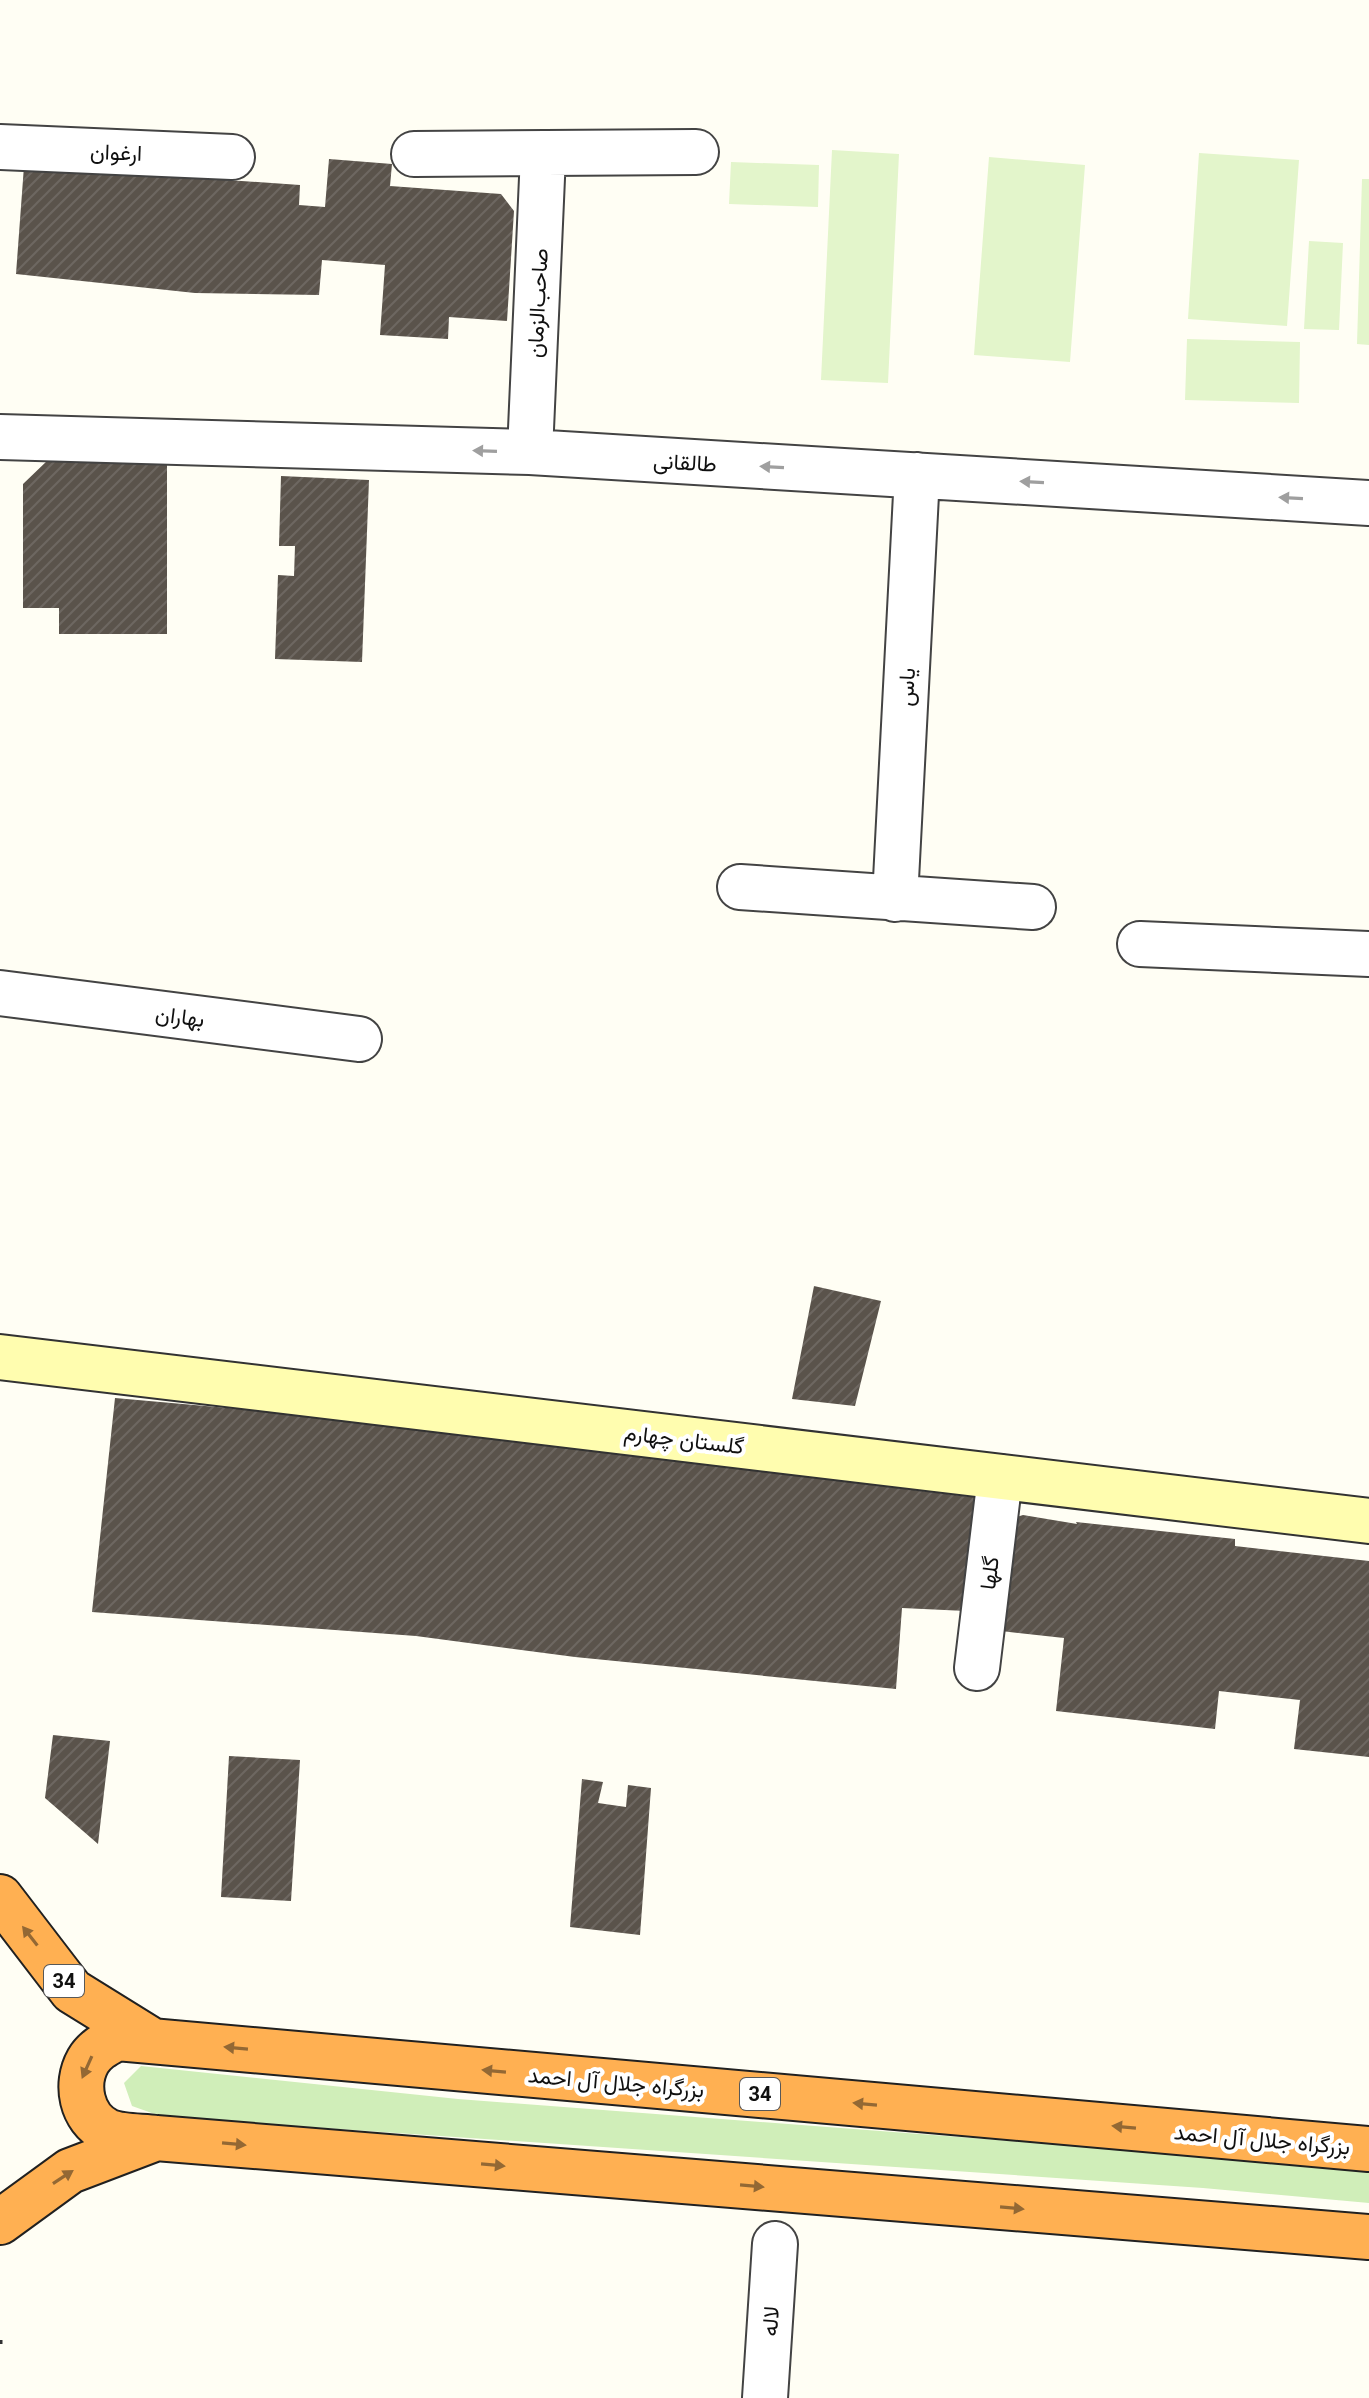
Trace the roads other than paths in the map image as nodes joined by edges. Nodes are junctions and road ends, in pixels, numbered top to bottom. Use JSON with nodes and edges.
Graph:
{"nodes":[{"id":1,"x":0,"y":147,"type":"edge"},
{"id":2,"x":696,"y":152,"type":"dead end"},
{"id":3,"x":414,"y":154,"type":"dead end"},
{"id":4,"x":543,"y":155,"type":"junction"},
{"id":5,"x":232,"y":157,"type":"dead end"},
{"id":6,"x":0,"y":437,"type":"edge"},
{"id":7,"x":530,"y":452,"type":"junction"},
{"id":8,"x":917,"y":475,"type":"junction"},
{"id":9,"x":1369,"y":503,"type":"edge"},
{"id":10,"x":740,"y":887,"type":"dead end"},
{"id":11,"x":895,"y":899,"type":"junction"},
{"id":12,"x":1033,"y":907,"type":"dead end"},
{"id":13,"x":1140,"y":944,"type":"dead end"},
{"id":14,"x":1369,"y":954,"type":"edge"},
{"id":15,"x":0,"y":993,"type":"edge"},
{"id":16,"x":359,"y":1039,"type":"dead end"},
{"id":17,"x":0,"y":1357,"type":"edge"},
{"id":18,"x":1000,"y":1477,"type":"junction"},
{"id":19,"x":1369,"y":1521,"type":"edge"},
{"id":20,"x":977,"y":1668,"type":"dead end"},
{"id":21,"x":0,"y":1897,"type":"edge"},
{"id":22,"x":151,"y":2040,"type":"junction"},
{"id":23,"x":156,"y":2138,"type":"junction"},
{"id":24,"x":1369,"y":2149,"type":"edge"},
{"id":25,"x":0,"y":2222,"type":"edge"},
{"id":26,"x":1369,"y":2237,"type":"edge"},
{"id":27,"x":775,"y":2244,"type":"dead end"},
{"id":28,"x":765,"y":2398,"type":"edge"}],
"edges":[{"from":1,"to":5,"type":"street","name":"ارغوان"},
{"from":2,"to":4,"type":"street"},
{"from":3,"to":4,"type":"street"},
{"from":4,"to":7,"type":"street","name":"صاحب‌الزمان"},
{"from":7,"to":6,"type":"street","name":"طالقانی","one_way":true},
{"from":8,"to":7,"type":"street","name":"طالقانی","one_way":true},
{"from":9,"to":8,"type":"street","name":"طالقانی","one_way":true},
{"from":8,"to":11,"type":"street","name":"یاس"},
{"from":10,"to":11,"type":"street"},
{"from":11,"to":12,"type":"street"},
{"from":13,"to":14,"type":"street"},
{"from":15,"to":16,"type":"street","name":"بهاران"},
{"from":17,"to":18,"type":"street","name":"گلستان چهارم"},
{"from":18,"to":19,"type":"street","name":"گلستان چهارم"},
{"from":18,"to":20,"type":"street","name":"گلها"},
{"from":22,"to":21,"type":"highway","number":"34","one_way":true},
{"from":22,"to":23,"type":"highway","name":"بزرگراه جلال آل احمد","one_way":true},
{"from":24,"to":22,"type":"highway","name":"بزرگراه جلال آل احمد","number":"34","one_way":true},
{"from":25,"to":23,"type":"highway","one_way":true},
{"from":23,"to":26,"type":"highway","one_way":true},
{"from":27,"to":28,"type":"street","name":"لاله"}]}
